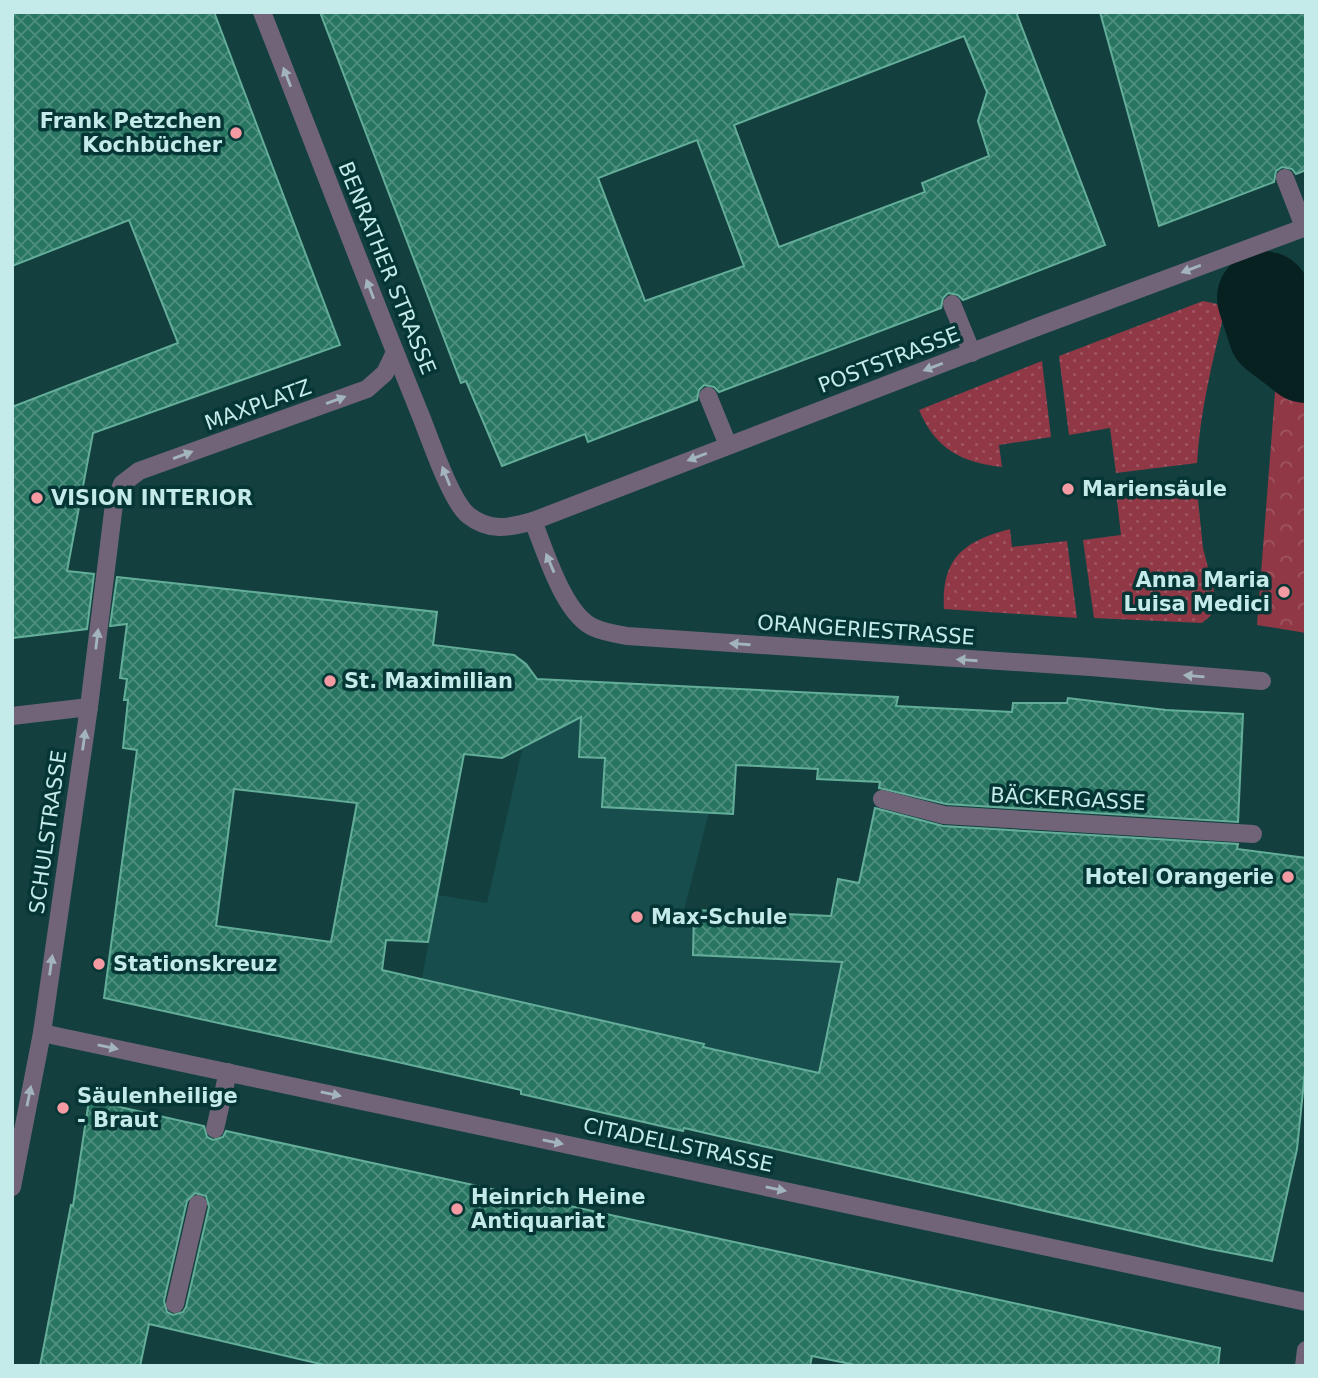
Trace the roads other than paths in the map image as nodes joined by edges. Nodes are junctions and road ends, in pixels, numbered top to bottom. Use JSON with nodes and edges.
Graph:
{"nodes":[{"id":1,"x":262,"y":12,"type":"edge"},
{"id":2,"x":1285,"y":178,"type":"dead end"},
{"id":3,"x":1305,"y":227,"type":"edge"},
{"id":4,"x":952,"y":304,"type":"dead end"},
{"id":5,"x":395,"y":352,"type":"junction"},
{"id":6,"x":972,"y":352,"type":"junction"},
{"id":7,"x":708,"y":396,"type":"dead end"},
{"id":8,"x":728,"y":445,"type":"junction"},
{"id":9,"x":122,"y":485,"type":"joint"},
{"id":10,"x":533,"y":521,"type":"junction"},
{"id":11,"x":487,"y":526,"type":"joint"},
{"id":12,"x":1262,"y":681,"type":"dead end"},
{"id":13,"x":89,"y":707,"type":"junction"},
{"id":14,"x":12,"y":716,"type":"edge"},
{"id":15,"x":882,"y":799,"type":"dead end"},
{"id":16,"x":1253,"y":834,"type":"dead end"},
{"id":17,"x":41,"y":1033,"type":"junction"},
{"id":18,"x":228,"y":1072,"type":"junction"},
{"id":19,"x":215,"y":1129,"type":"dead end"},
{"id":20,"x":12,"y":1187,"type":"edge"},
{"id":21,"x":198,"y":1204,"type":"dead end"},
{"id":22,"x":1306,"y":1303,"type":"edge"},
{"id":23,"x":175,"y":1304,"type":"dead end"},
{"id":24,"x":1306,"y":1350,"type":"edge"},
{"id":25,"x":1304,"y":1366,"type":"edge"}],
"edges":[{"from":5,"to":1,"type":"street","name":"BENRATHER STRASSE","one_way":true},
{"from":2,"to":3,"type":"street"},
{"from":3,"to":6,"type":"street","name":"POSTSTRASSE","one_way":true},
{"from":4,"to":6,"type":"street"},
{"from":9,"to":5,"type":"street","name":"MAXPLATZ","one_way":true},
{"from":11,"to":5,"type":"street","name":"BENRATHER STRASSE","one_way":true},
{"from":6,"to":8,"type":"street","name":"POSTSTRASSE","one_way":true},
{"from":7,"to":8,"type":"street"},
{"from":8,"to":10,"type":"street","name":"POSTSTRASSE","one_way":true},
{"from":13,"to":9,"type":"street","name":"SCHULSTRASSE","one_way":true},
{"from":10,"to":11,"type":"street","name":"POSTSTRASSE"},
{"from":12,"to":10,"type":"street","name":"ORANGERIESTRASSE","one_way":true},
{"from":13,"to":14,"type":"street"},
{"from":17,"to":13,"type":"street","name":"SCHULSTRASSE","one_way":true},
{"from":15,"to":16,"type":"street","name":"BÄCKERGASSE"},
{"from":17,"to":18,"type":"street","name":"CITADELLSTRASSE","one_way":true},
{"from":20,"to":17,"type":"street","name":"SCHULSTRASSE","one_way":true},
{"from":18,"to":19,"type":"street"},
{"from":18,"to":22,"type":"street","name":"CITADELLSTRASSE","one_way":true},
{"from":21,"to":23,"type":"street"},
{"from":24,"to":25,"type":"street"}]}
